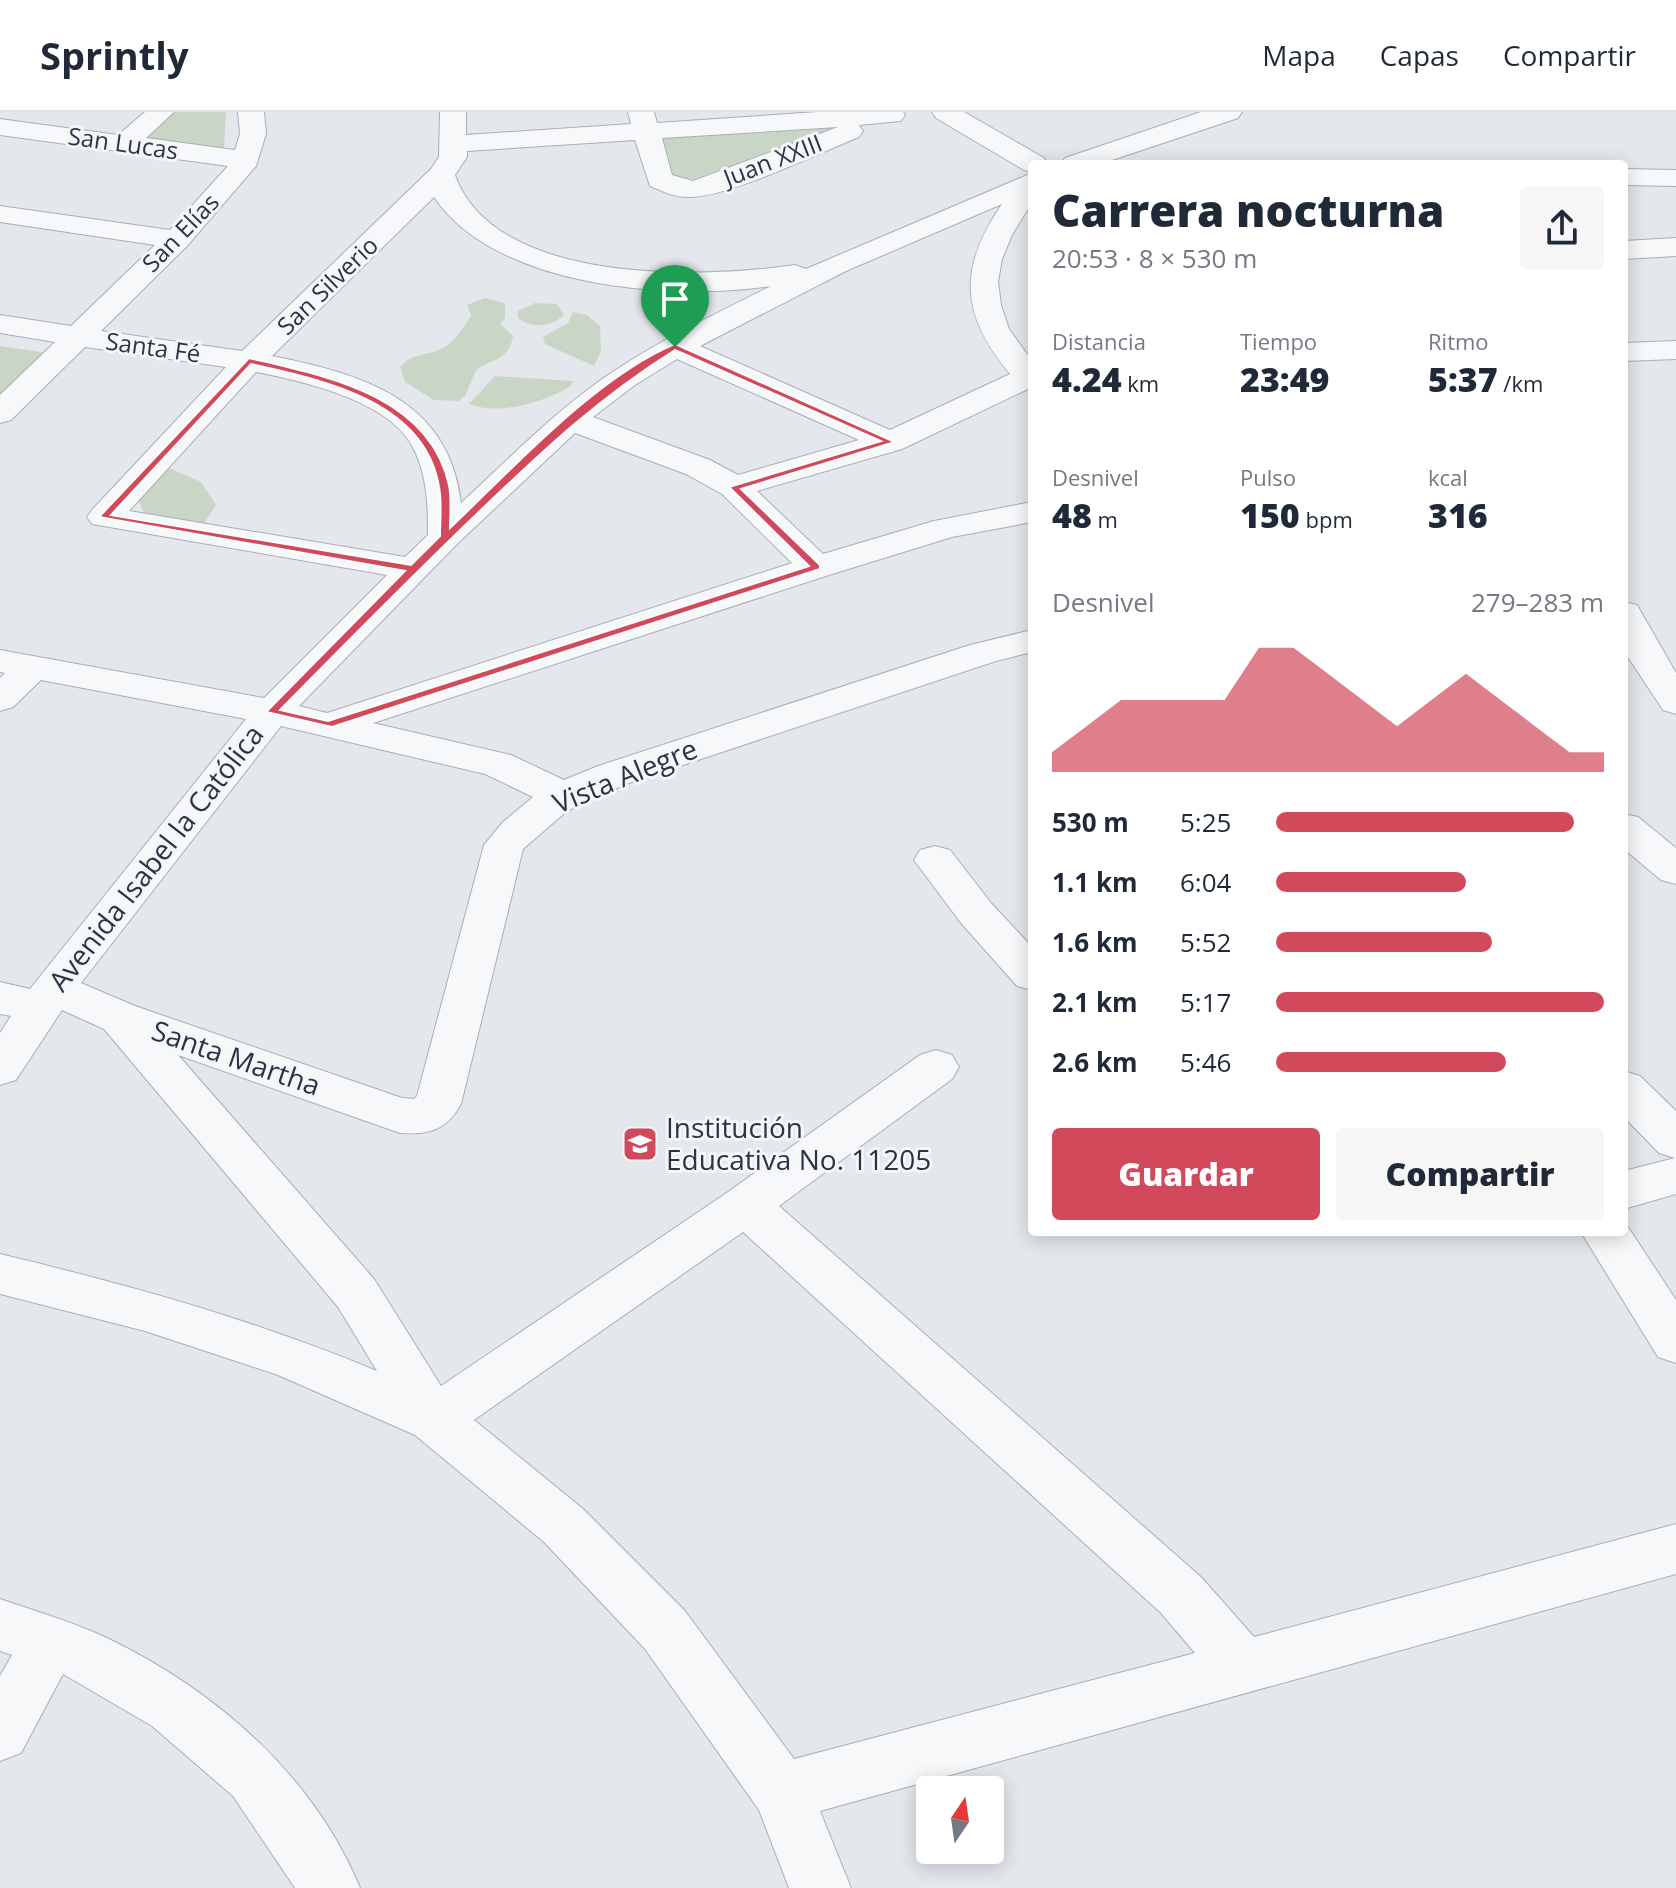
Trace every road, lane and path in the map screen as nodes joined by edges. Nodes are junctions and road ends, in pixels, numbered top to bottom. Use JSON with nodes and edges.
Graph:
{"nodes":[{"id":1,"x":161,"y":112,"type":"edge"},
{"id":2,"x":251,"y":112,"type":"edge"},
{"id":3,"x":453,"y":112,"type":"edge"},
{"id":4,"x":945,"y":112,"type":"edge"},
{"id":5,"x":1229,"y":112,"type":"edge"},
{"id":6,"x":903,"y":113,"type":"edge"},
{"id":7,"x":644,"y":122,"type":"edge"},
{"id":8,"x":0,"y":127,"type":"edge"},
{"id":9,"x":123,"y":144,"type":"junction"},
{"id":10,"x":456,"y":144,"type":"junction"},
{"id":11,"x":246,"y":160,"type":"junction"},
{"id":12,"x":1028,"y":160,"type":"edge"},
{"id":13,"x":1086,"y":160,"type":"edge"},
{"id":14,"x":441,"y":175,"type":"junction"},
{"id":15,"x":1628,"y":177,"type":"edge"},
{"id":16,"x":1676,"y":178,"type":"edge"},
{"id":17,"x":1028,"y":183,"type":"edge"},
{"id":18,"x":1028,"y":186,"type":"edge"},
{"id":19,"x":0,"y":214,"type":"edge"},
{"id":20,"x":177,"y":240,"type":"junction"},
{"id":21,"x":1676,"y":247,"type":"edge"},
{"id":22,"x":1628,"y":250,"type":"edge"},
{"id":23,"x":836,"y":265,"type":"junction"},
{"id":24,"x":0,"y":324,"type":"edge"},
{"id":25,"x":76,"y":337,"type":"junction"},
{"id":26,"x":675,"y":347,"type":"junction"},
{"id":27,"x":1676,"y":350,"type":"edge"},
{"id":28,"x":1628,"y":352,"type":"edge"},
{"id":29,"x":249,"y":361,"type":"junction"},
{"id":30,"x":1026,"y":366,"type":"edge"},
{"id":31,"x":0,"y":413,"type":"edge"},
{"id":32,"x":570,"y":420,"type":"junction"},
{"id":33,"x":890,"y":442,"type":"junction"},
{"id":34,"x":734,"y":487,"type":"junction"},
{"id":35,"x":1028,"y":513,"type":"edge"},
{"id":36,"x":445,"y":537,"type":"junction"},
{"id":37,"x":816,"y":567,"type":"junction"},
{"id":38,"x":413,"y":569,"type":"junction"},
{"id":39,"x":1628,"y":621,"type":"edge"},
{"id":40,"x":1028,"y":642,"type":"edge"},
{"id":41,"x":16,"y":664,"type":"edge"},
{"id":42,"x":0,"y":699,"type":"edge"},
{"id":43,"x":1676,"y":702,"type":"edge"},
{"id":44,"x":272,"y":712,"type":"junction"},
{"id":45,"x":328,"y":725,"type":"junction"},
{"id":46,"x":563,"y":795,"type":"junction"},
{"id":47,"x":1628,"y":830,"type":"edge"},
{"id":48,"x":935,"y":860,"type":"dead end"},
{"id":49,"x":1676,"y":870,"type":"edge"},
{"id":50,"x":1028,"y":971,"type":"edge"},
{"id":51,"x":31,"y":998,"type":"edge"},
{"id":52,"x":119,"y":1017,"type":"junction"},
{"id":53,"x":936,"y":1067,"type":"dead end"},
{"id":54,"x":0,"y":1068,"type":"edge"},
{"id":55,"x":1628,"y":1092,"type":"edge"},
{"id":56,"x":423,"y":1117,"type":"joint"},
{"id":57,"x":1676,"y":1140,"type":"edge"},
{"id":58,"x":1676,"y":1176,"type":"edge"},
{"id":59,"x":1628,"y":1189,"type":"edge"},
{"id":60,"x":745,"y":1205,"type":"junction"},
{"id":61,"x":1608,"y":1236,"type":"edge"},
{"id":62,"x":0,"y":1274,"type":"edge"},
{"id":63,"x":1676,"y":1342,"type":"edge"},
{"id":64,"x":434,"y":1419,"type":"junction"},
{"id":65,"x":1676,"y":1549,"type":"edge"},
{"id":66,"x":25,"y":1634,"type":"edge"},
{"id":67,"x":1244,"y":1667,"type":"junction"},
{"id":68,"x":0,"y":1733,"type":"edge"},
{"id":69,"x":782,"y":1792,"type":"junction"},
{"id":70,"x":329,"y":1888,"type":"edge"},
{"id":71,"x":820,"y":1888,"type":"edge"}],
"edges":[{"from":1,"to":9,"type":"street"},
{"from":2,"to":11,"type":"street"},
{"from":3,"to":10,"type":"street"},
{"from":4,"to":12,"type":"street"},
{"from":5,"to":13,"type":"street"},
{"from":6,"to":7,"type":"street"},
{"from":6,"to":7,"type":"street","name":"Juan XXIII"},
{"from":7,"to":10,"type":"street"},
{"from":8,"to":9,"type":"street","name":"San Lucas"},
{"from":9,"to":11,"type":"street","name":"San Lucas"},
{"from":10,"to":14,"type":"street","name":"San Silverio"},
{"from":11,"to":20,"type":"street","name":"San Elías"},
{"from":14,"to":23,"type":"street"},
{"from":14,"to":29,"type":"street","name":"San Silverio"},
{"from":15,"to":16,"type":"street"},
{"from":17,"to":23,"type":"street","name":"Avenida Isabel la Católica"},
{"from":18,"to":30,"type":"street"},
{"from":19,"to":20,"type":"street"},
{"from":20,"to":25,"type":"street","name":"San Elías"},
{"from":21,"to":22,"type":"street"},
{"from":23,"to":26,"type":"street","name":"Avenida Isabel la Católica"},
{"from":24,"to":25,"type":"street","name":"Santa Fé"},
{"from":25,"to":29,"type":"street","name":"Santa Fé"},
{"from":25,"to":31,"type":"street","name":"San Elías"},
{"from":26,"to":32,"type":"street","name":"Avenida Isabel la Católica"},
{"from":26,"to":33,"type":"street"},
{"from":27,"to":28,"type":"street"},
{"from":29,"to":36,"type":"street","name":"Santa Fé"},
{"from":29,"to":38,"type":"street","name":"San Silverio"},
{"from":30,"to":33,"type":"street"},
{"from":32,"to":34,"type":"street"},
{"from":32,"to":36,"type":"street","name":"Avenida Isabel la Católica"},
{"from":33,"to":34,"type":"street"},
{"from":34,"to":37,"type":"street"},
{"from":35,"to":37,"type":"street"},
{"from":36,"to":38,"type":"street","name":"Avenida Isabel la Católica"},
{"from":37,"to":45,"type":"street"},
{"from":38,"to":44,"type":"street","name":"Avenida Isabel la Católica"},
{"from":39,"to":43,"type":"street"},
{"from":40,"to":46,"type":"street","name":"Vista Alegre"},
{"from":41,"to":42,"type":"street"},
{"from":41,"to":44,"type":"street"},
{"from":44,"to":45,"type":"street"},
{"from":44,"to":51,"type":"street","name":"Avenida Isabel la Católica"},
{"from":45,"to":46,"type":"street"},
{"from":46,"to":56,"type":"street","name":"Vista Alegre"},
{"from":47,"to":49,"type":"street"},
{"from":48,"to":50,"type":"street"},
{"from":51,"to":52,"type":"street","name":"Santa Martha"},
{"from":51,"to":54,"type":"street","name":"Avenida Isabel la Católica"},
{"from":52,"to":56,"type":"street","name":"Santa Martha"},
{"from":52,"to":64,"type":"street"},
{"from":53,"to":60,"type":"street"},
{"from":55,"to":57,"type":"street"},
{"from":58,"to":59,"type":"street"},
{"from":60,"to":64,"type":"street"},
{"from":60,"to":67,"type":"street"},
{"from":61,"to":63,"type":"street"},
{"from":62,"to":64,"type":"street"},
{"from":64,"to":69,"type":"street"},
{"from":65,"to":67,"type":"street"},
{"from":66,"to":68,"type":"street"},
{"from":66,"to":70,"type":"street"},
{"from":67,"to":69,"type":"street"},
{"from":69,"to":71,"type":"street"}]}
